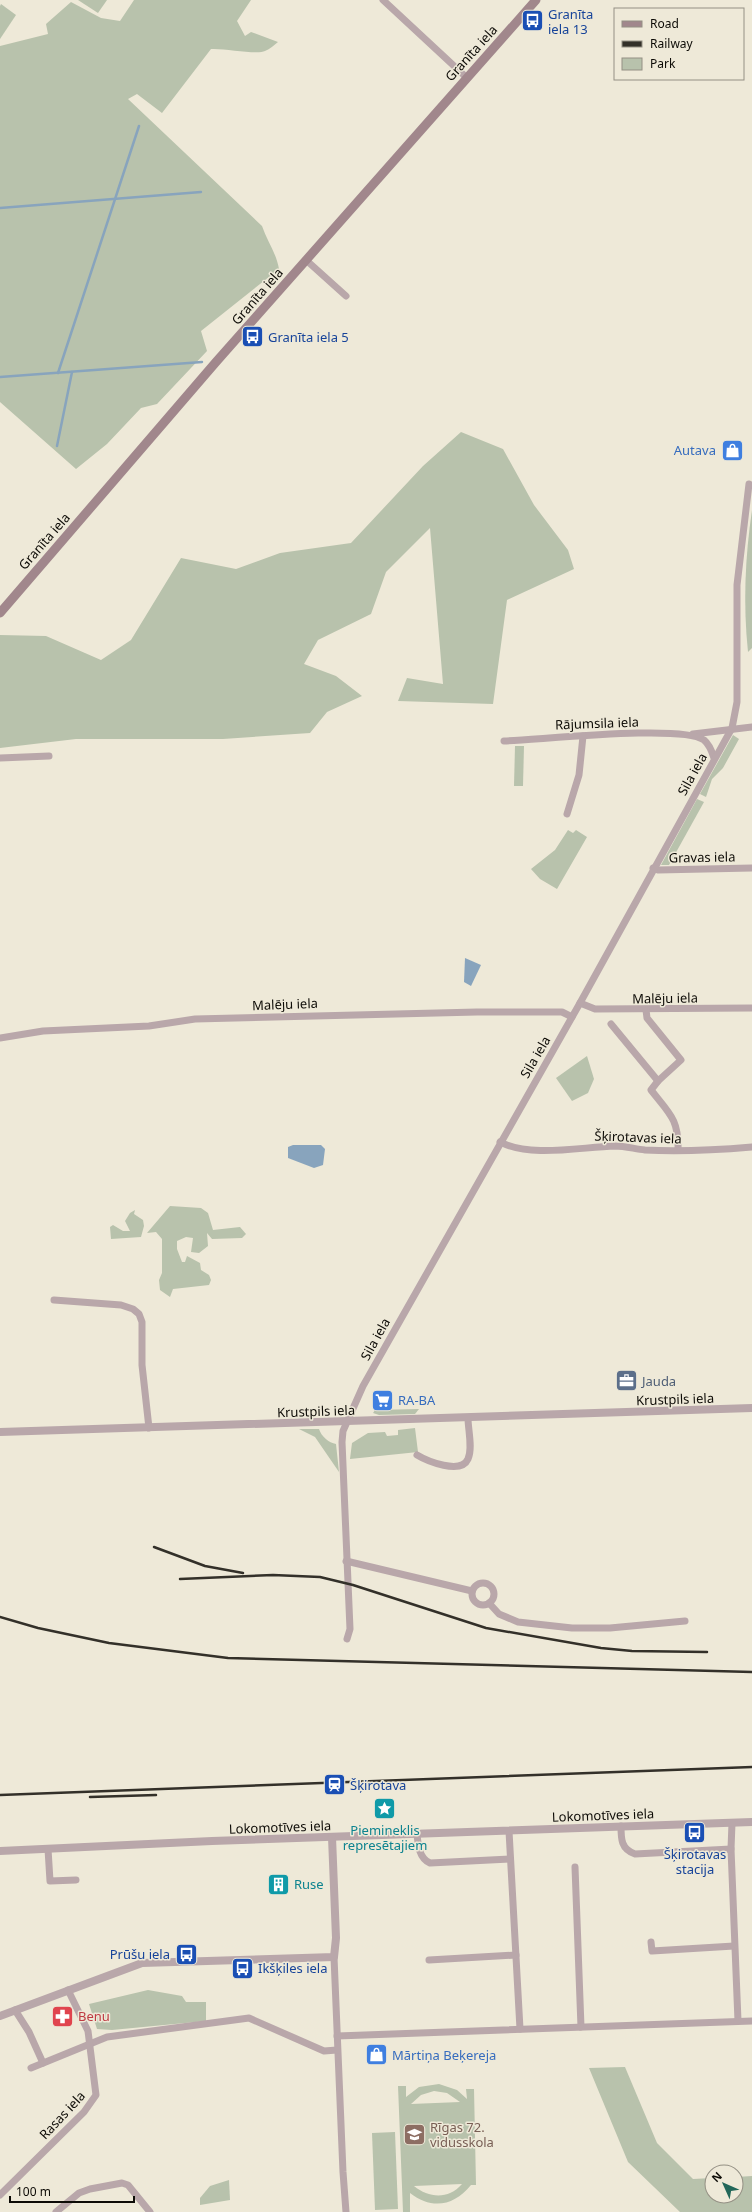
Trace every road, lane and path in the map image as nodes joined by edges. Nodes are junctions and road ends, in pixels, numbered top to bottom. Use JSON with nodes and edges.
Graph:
{"nodes":[{"id":1,"x":383,"y":0,"type":"edge"},
{"id":2,"x":536,"y":0,"type":"edge"},
{"id":3,"x":467,"y":78,"type":"junction"},
{"id":4,"x":306,"y":260,"type":"junction"},
{"id":5,"x":346,"y":296,"type":"dead end"},
{"id":6,"x":749,"y":484,"type":"dead end"},
{"id":7,"x":0,"y":613,"type":"edge"},
{"id":8,"x":752,"y":727,"type":"edge"},
{"id":9,"x":732,"y":728,"type":"junction"},
{"id":10,"x":691,"y":735,"type":"junction"},
{"id":11,"x":583,"y":736,"type":"junction"},
{"id":12,"x":504,"y":741,"type":"dead end"},
{"id":13,"x":49,"y":756,"type":"dead end"},
{"id":14,"x":0,"y":758,"type":"edge"},
{"id":15,"x":714,"y":758,"type":"junction"},
{"id":16,"x":567,"y":814,"type":"dead end"},
{"id":17,"x":653,"y":868,"type":"junction"},
{"id":18,"x":752,"y":868,"type":"edge"},
{"id":19,"x":580,"y":1003,"type":"junction"},
{"id":20,"x":752,"y":1008,"type":"edge"},
{"id":21,"x":646,"y":1010,"type":"junction"},
{"id":22,"x":572,"y":1017,"type":"junction"},
{"id":23,"x":611,"y":1024,"type":"dead end"},
{"id":24,"x":0,"y":1038,"type":"edge"},
{"id":25,"x":658,"y":1081,"type":"junction"},
{"id":26,"x":500,"y":1142,"type":"junction"},
{"id":27,"x":752,"y":1147,"type":"edge"},
{"id":28,"x":678,"y":1150,"type":"junction"},
{"id":29,"x":54,"y":1300,"type":"dead end"},
{"id":30,"x":752,"y":1408,"type":"edge"},
{"id":31,"x":468,"y":1418,"type":"junction"},
{"id":32,"x":347,"y":1422,"type":"junction"},
{"id":33,"x":149,"y":1428,"type":"junction"},
{"id":34,"x":0,"y":1432,"type":"edge"},
{"id":35,"x":417,"y":1455,"type":"dead end"},
{"id":36,"x":346,"y":1561,"type":"junction"},
{"id":37,"x":472,"y":1591,"type":"junction"},
{"id":38,"x":489,"y":1603,"type":"junction"},
{"id":39,"x":685,"y":1621,"type":"dead end"},
{"id":40,"x":347,"y":1639,"type":"dead end"},
{"id":41,"x":752,"y":1822,"type":"edge"},
{"id":42,"x":732,"y":1823,"type":"junction"},
{"id":43,"x":621,"y":1826,"type":"junction"},
{"id":44,"x":509,"y":1831,"type":"junction"},
{"id":45,"x":417,"y":1834,"type":"junction"},
{"id":46,"x":332,"y":1837,"type":"junction"},
{"id":47,"x":48,"y":1849,"type":"junction"},
{"id":48,"x":731,"y":1849,"type":"junction"},
{"id":49,"x":0,"y":1851,"type":"edge"},
{"id":50,"x":510,"y":1859,"type":"junction"},
{"id":51,"x":573,"y":1870,"type":"dead end"},
{"id":52,"x":76,"y":1880,"type":"dead end"},
{"id":53,"x":651,"y":1942,"type":"dead end"},
{"id":54,"x":734,"y":1946,"type":"junction"},
{"id":55,"x":516,"y":1955,"type":"junction"},
{"id":56,"x":334,"y":1957,"type":"junction"},
{"id":57,"x":429,"y":1960,"type":"dead end"},
{"id":58,"x":68,"y":1990,"type":"junction"},
{"id":59,"x":15,"y":2010,"type":"junction"},
{"id":60,"x":0,"y":2016,"type":"edge"},
{"id":61,"x":738,"y":2021,"type":"junction"},
{"id":62,"x":752,"y":2021,"type":"edge"},
{"id":63,"x":581,"y":2027,"type":"junction"},
{"id":64,"x":520,"y":2029,"type":"junction"},
{"id":65,"x":337,"y":2036,"type":"junction"},
{"id":66,"x":90,"y":2043,"type":"junction"},
{"id":67,"x":337,"y":2050,"type":"junction"},
{"id":68,"x":43,"y":2063,"type":"junction"},
{"id":69,"x":31,"y":2068,"type":"dead end"},
{"id":70,"x":0,"y":2195,"type":"edge"},
{"id":71,"x":56,"y":2212,"type":"edge"},
{"id":72,"x":150,"y":2212,"type":"edge"},
{"id":73,"x":346,"y":2212,"type":"edge"}],
"edges":[{"from":1,"to":3,"type":"street"},
{"from":2,"to":3,"type":"main road","name":"Granīta iela"},
{"from":3,"to":4,"type":"main road","name":"Granīta iela"},
{"from":4,"to":5,"type":"street"},
{"from":4,"to":7,"type":"main road","name":"Granīta iela"},
{"from":6,"to":9,"type":"street","name":"Sila iela"},
{"from":8,"to":9,"type":"street","name":"Rājumsila iela"},
{"from":9,"to":10,"type":"street","name":"Rājumsila iela"},
{"from":9,"to":15,"type":"street","name":"Sila iela"},
{"from":10,"to":11,"type":"street","name":"Rājumsila iela"},
{"from":10,"to":15,"type":"street","name":"Rājumsila iela"},
{"from":11,"to":12,"type":"street","name":"Rājumsila iela"},
{"from":11,"to":16,"type":"street"},
{"from":13,"to":14,"type":"street"},
{"from":15,"to":17,"type":"street","name":"Sila iela"},
{"from":17,"to":18,"type":"street","name":"Gravas iela"},
{"from":17,"to":19,"type":"street","name":"Sila iela"},
{"from":19,"to":21,"type":"street","name":"Malēju iela"},
{"from":19,"to":22,"type":"street","name":"Sila iela"},
{"from":20,"to":21,"type":"street","name":"Malēju iela"},
{"from":21,"to":25,"type":"street"},
{"from":22,"to":24,"type":"street","name":"Malēju iela"},
{"from":22,"to":26,"type":"street","name":"Sila iela"},
{"from":23,"to":25,"type":"street"},
{"from":25,"to":28,"type":"street"},
{"from":26,"to":28,"type":"street","name":"Šķirotavas iela"},
{"from":26,"to":32,"type":"street","name":"Sila iela"},
{"from":27,"to":28,"type":"street","name":"Šķirotavas iela"},
{"from":29,"to":33,"type":"street"},
{"from":30,"to":31,"type":"street","name":"Krustpils iela"},
{"from":31,"to":32,"type":"street","name":"Krustpils iela"},
{"from":31,"to":35,"type":"street"},
{"from":32,"to":33,"type":"street","name":"Krustpils iela"},
{"from":32,"to":36,"type":"street","name":"Sila iela"},
{"from":33,"to":34,"type":"street","name":"Krustpils iela"},
{"from":36,"to":37,"type":"street"},
{"from":36,"to":40,"type":"street","name":"Sila iela"},
{"from":37,"to":38,"type":"street"},
{"from":37,"to":38,"type":"street"},
{"from":38,"to":39,"type":"street"},
{"from":41,"to":42,"type":"street","name":"Lokomotīves iela"},
{"from":42,"to":43,"type":"street","name":"Lokomotīves iela"},
{"from":42,"to":48,"type":"street"},
{"from":43,"to":44,"type":"street","name":"Lokomotīves iela"},
{"from":43,"to":48,"type":"street"},
{"from":44,"to":45,"type":"street","name":"Lokomotīves iela"},
{"from":44,"to":50,"type":"street"},
{"from":45,"to":46,"type":"street","name":"Lokomotīves iela"},
{"from":45,"to":50,"type":"street"},
{"from":46,"to":47,"type":"street","name":"Lokomotīves iela"},
{"from":46,"to":56,"type":"street"},
{"from":47,"to":49,"type":"street","name":"Lokomotīves iela"},
{"from":47,"to":52,"type":"street"},
{"from":48,"to":54,"type":"street"},
{"from":50,"to":55,"type":"street"},
{"from":51,"to":63,"type":"street"},
{"from":53,"to":54,"type":"street"},
{"from":54,"to":61,"type":"street"},
{"from":55,"to":57,"type":"street"},
{"from":55,"to":64,"type":"street"},
{"from":56,"to":58,"type":"street"},
{"from":56,"to":65,"type":"street"},
{"from":58,"to":59,"type":"street"},
{"from":58,"to":66,"type":"street","name":"Rasas iela"},
{"from":59,"to":60,"type":"street"},
{"from":59,"to":68,"type":"street"},
{"from":61,"to":62,"type":"street"},
{"from":61,"to":63,"type":"street"},
{"from":63,"to":64,"type":"street"},
{"from":64,"to":65,"type":"street"},
{"from":65,"to":67,"type":"street"},
{"from":66,"to":67,"type":"street"},
{"from":66,"to":68,"type":"street"},
{"from":66,"to":70,"type":"street","name":"Rasas iela"},
{"from":67,"to":73,"type":"street"},
{"from":68,"to":69,"type":"street"},
{"from":71,"to":72,"type":"street"}]}
